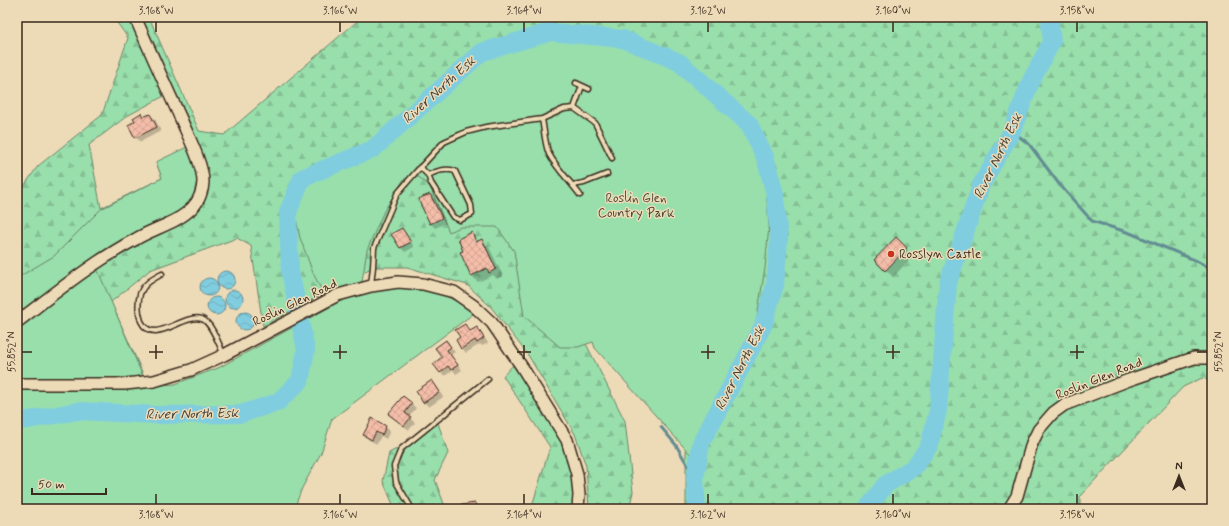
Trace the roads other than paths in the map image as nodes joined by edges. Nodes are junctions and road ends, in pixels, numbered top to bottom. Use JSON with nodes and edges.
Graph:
{"nodes":[{"id":1,"x":135,"y":17,"type":"edge"},
{"id":2,"x":576,"y":83,"type":"dead end"},
{"id":3,"x":582,"y":86,"type":"junction"},
{"id":4,"x":588,"y":89,"type":"dead end"},
{"id":5,"x":574,"y":108,"type":"junction"},
{"id":6,"x":542,"y":119,"type":"junction"},
{"id":7,"x":612,"y":158,"type":"dead end"},
{"id":8,"x":420,"y":167,"type":"junction"},
{"id":9,"x":607,"y":174,"type":"dead end"},
{"id":10,"x":428,"y":175,"type":"junction"},
{"id":11,"x":573,"y":184,"type":"junction"},
{"id":12,"x":580,"y":195,"type":"dead end"},
{"id":13,"x":162,"y":274,"type":"dead end"},
{"id":14,"x":371,"y":286,"type":"junction"},
{"id":15,"x":17,"y":322,"type":"edge"},
{"id":16,"x":224,"y":355,"type":"junction"},
{"id":17,"x":1212,"y":359,"type":"edge"},
{"id":18,"x":488,"y":379,"type":"dead end"},
{"id":19,"x":17,"y":384,"type":"edge"},
{"id":20,"x":412,"y":509,"type":"edge"},
{"id":21,"x":578,"y":509,"type":"edge"},
{"id":22,"x":1009,"y":509,"type":"edge"}],
"edges":[{"from":1,"to":15,"type":"main road"},
{"from":2,"to":3,"type":"lane"},
{"from":3,"to":4,"type":"lane"},
{"from":3,"to":5,"type":"lane"},
{"from":5,"to":6,"type":"lane"},
{"from":5,"to":7,"type":"lane"},
{"from":6,"to":8,"type":"lane"},
{"from":6,"to":11,"type":"lane"},
{"from":8,"to":10,"type":"lane"},
{"from":8,"to":14,"type":"lane"},
{"from":9,"to":11,"type":"lane"},
{"from":10,"to":10,"type":"lane"},
{"from":11,"to":12,"type":"lane"},
{"from":13,"to":16,"type":"lane"},
{"from":14,"to":16,"type":"main road","name":"Roslin Glen Road"},
{"from":14,"to":21,"type":"main road","name":"Roslin Glen Road"},
{"from":16,"to":19,"type":"main road","name":"Roslin Glen Road"},
{"from":17,"to":22,"type":"main road","name":"Roslin Glen Road"},
{"from":18,"to":20,"type":"lane"}]}
